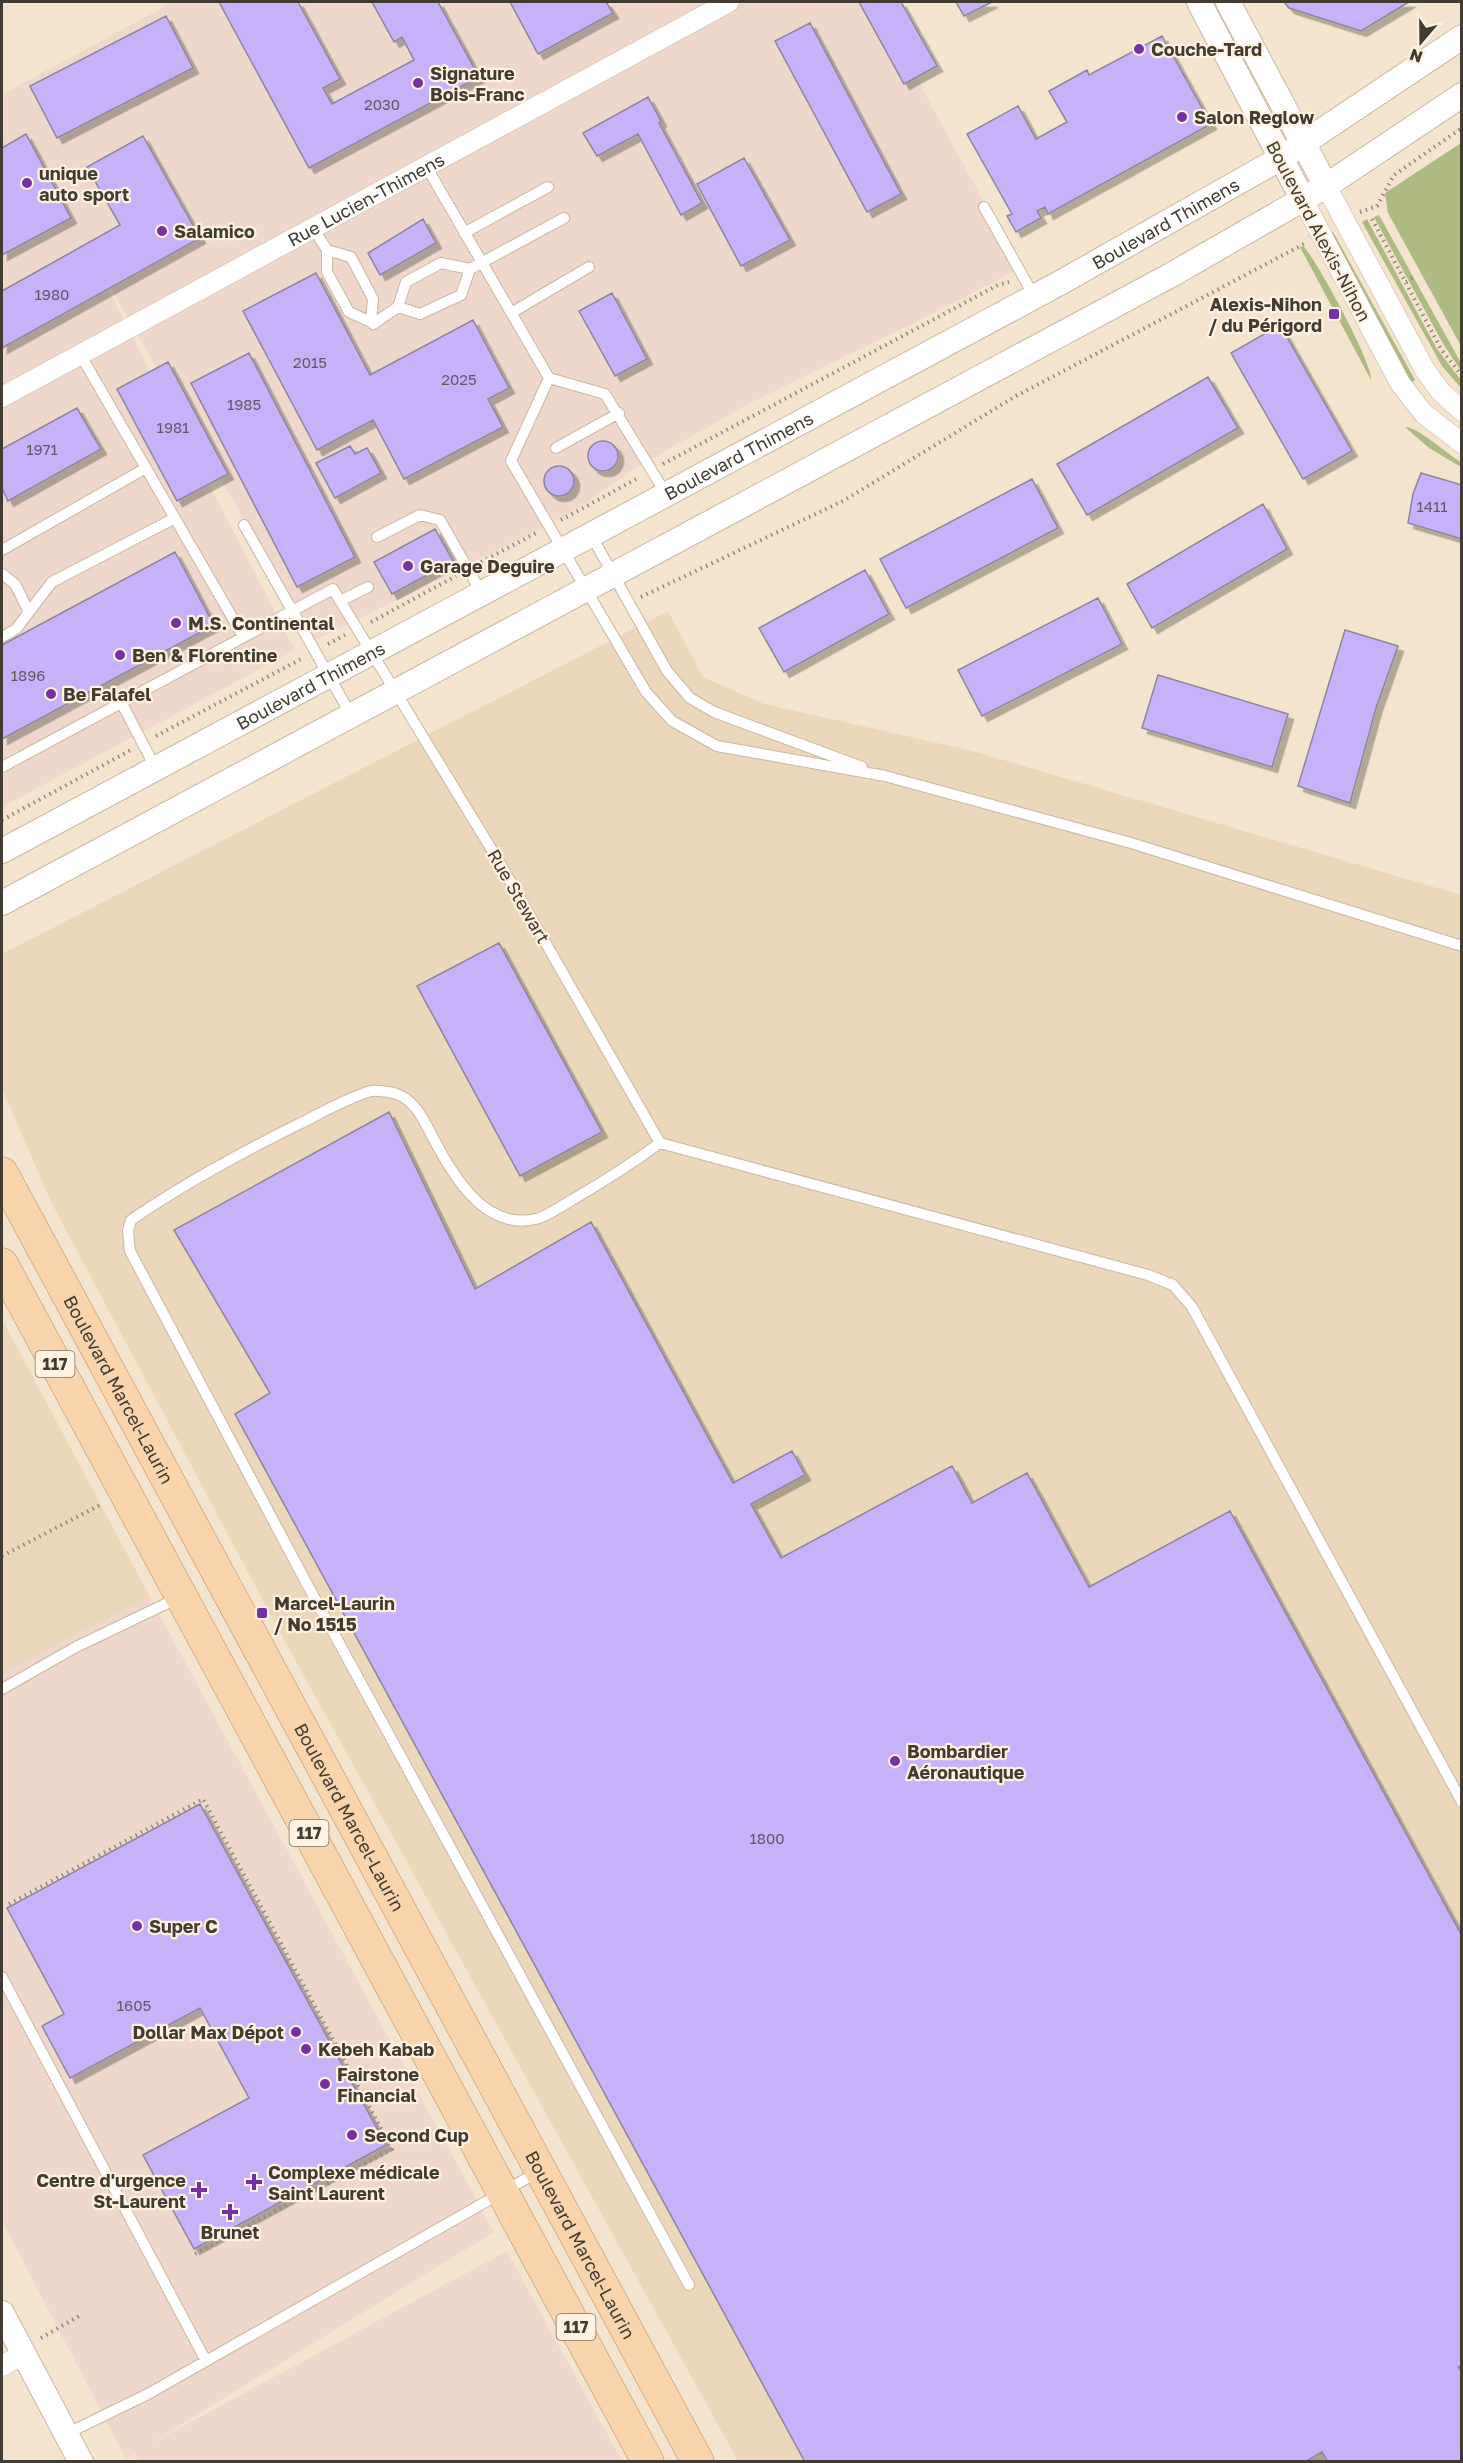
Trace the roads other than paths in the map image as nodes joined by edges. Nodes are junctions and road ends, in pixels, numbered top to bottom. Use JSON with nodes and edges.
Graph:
{"nodes":[{"id":1,"x":729,"y":2,"type":"edge"},
{"id":2,"x":1200,"y":2,"type":"edge"},
{"id":3,"x":1228,"y":2,"type":"edge"},
{"id":4,"x":1461,"y":37,"type":"edge"},
{"id":5,"x":1461,"y":95,"type":"edge"},
{"id":6,"x":1304,"y":142,"type":"junction"},
{"id":7,"x":1281,"y":158,"type":"junction"},
{"id":8,"x":426,"y":166,"type":"junction"},
{"id":9,"x":1326,"y":186,"type":"junction"},
{"id":10,"x":548,"y":187,"type":"dead end"},
{"id":11,"x":1303,"y":200,"type":"junction"},
{"id":12,"x":984,"y":207,"type":"dead end"},
{"id":13,"x":564,"y":218,"type":"dead end"},
{"id":14,"x":314,"y":228,"type":"junction"},
{"id":15,"x":464,"y":233,"type":"junction"},
{"id":16,"x":327,"y":250,"type":"junction"},
{"id":17,"x":482,"y":264,"type":"junction"},
{"id":18,"x":590,"y":267,"type":"dead end"},
{"id":19,"x":470,"y":269,"type":"junction"},
{"id":20,"x":1034,"y":296,"type":"junction"},
{"id":21,"x":398,"y":308,"type":"junction"},
{"id":22,"x":511,"y":313,"type":"junction"},
{"id":23,"x":371,"y":322,"type":"junction"},
{"id":24,"x":80,"y":354,"type":"junction"},
{"id":25,"x":549,"y":378,"type":"junction"},
{"id":26,"x":1422,"y":392,"type":"junction"},
{"id":27,"x":2,"y":397,"type":"edge"},
{"id":28,"x":1461,"y":411,"type":"edge"},
{"id":29,"x":619,"y":413,"type":"junction"},
{"id":30,"x":1461,"y":443,"type":"edge"},
{"id":31,"x":556,"y":448,"type":"dead end"},
{"id":32,"x":146,"y":468,"type":"junction"},
{"id":33,"x":666,"y":494,"type":"junction"},
{"id":34,"x":175,"y":518,"type":"junction"},
{"id":35,"x":244,"y":525,"type":"dead end"},
{"id":36,"x":590,"y":535,"type":"junction"},
{"id":37,"x":377,"y":537,"type":"dead end"},
{"id":38,"x":2,"y":550,"type":"edge"},
{"id":39,"x":563,"y":550,"type":"junction"},
{"id":40,"x":2,"y":574,"type":"edge"},
{"id":41,"x":613,"y":574,"type":"junction"},
{"id":42,"x":368,"y":587,"type":"dead end"},
{"id":43,"x":587,"y":590,"type":"junction"},
{"id":44,"x":481,"y":592,"type":"junction"},
{"id":45,"x":340,"y":602,"type":"junction"},
{"id":46,"x":28,"y":610,"type":"junction"},
{"id":47,"x":292,"y":610,"type":"junction"},
{"id":48,"x":243,"y":636,"type":"junction"},
{"id":49,"x":2,"y":637,"type":"edge"},
{"id":50,"x":372,"y":651,"type":"junction"},
{"id":51,"x":328,"y":675,"type":"junction"},
{"id":52,"x":396,"y":693,"type":"junction"},
{"id":53,"x":121,"y":702,"type":"junction"},
{"id":54,"x":352,"y":717,"type":"junction"},
{"id":55,"x":2,"y":767,"type":"edge"},
{"id":56,"x":156,"y":767,"type":"junction"},
{"id":57,"x":885,"y":776,"type":"junction"},
{"id":58,"x":2,"y":850,"type":"edge"},
{"id":59,"x":2,"y":903,"type":"edge"},
{"id":60,"x":1461,"y":946,"type":"edge"},
{"id":61,"x":660,"y":1143,"type":"junction"},
{"id":62,"x":2,"y":1173,"type":"edge"},
{"id":63,"x":2,"y":1264,"type":"edge"},
{"id":64,"x":220,"y":1575,"type":"junction"},
{"id":65,"x":181,"y":1596,"type":"junction"},
{"id":66,"x":2,"y":1689,"type":"edge"},
{"id":67,"x":1461,"y":1802,"type":"edge"},
{"id":68,"x":2,"y":1977,"type":"edge"},
{"id":69,"x":542,"y":2170,"type":"junction"},
{"id":70,"x":503,"y":2192,"type":"junction"},
{"id":71,"x":689,"y":2285,"type":"dead end"},
{"id":72,"x":2,"y":2313,"type":"edge"},
{"id":73,"x":32,"y":2346,"type":"junction"},
{"id":74,"x":206,"y":2361,"type":"junction"},
{"id":75,"x":2,"y":2366,"type":"edge"},
{"id":76,"x":66,"y":2434,"type":"junction"},
{"id":77,"x":81,"y":2462,"type":"edge"},
{"id":78,"x":648,"y":2462,"type":"edge"},
{"id":79,"x":698,"y":2462,"type":"edge"}],
"edges":[{"from":1,"to":8,"type":"street","name":"Rue Lucien-Thimens"},
{"from":2,"to":7,"type":"street","name":"Boulevard Alexis-Nihon"},
{"from":3,"to":6,"type":"street","name":"Boulevard Alexis-Nihon"},
{"from":4,"to":6,"type":"street","name":"Boulevard Thimens"},
{"from":5,"to":9,"type":"street"},
{"from":6,"to":7,"type":"street","name":"Boulevard Thimens"},
{"from":6,"to":9,"type":"street","name":"Boulevard Alexis-Nihon"},
{"from":7,"to":11,"type":"street","name":"Boulevard Alexis-Nihon"},
{"from":7,"to":20,"type":"street","name":"Boulevard Thimens"},
{"from":8,"to":14,"type":"street","name":"Rue Lucien-Thimens"},
{"from":8,"to":15,"type":"lane"},
{"from":9,"to":11,"type":"street"},
{"from":9,"to":26,"type":"street","name":"Boulevard Alexis-Nihon"},
{"from":10,"to":15,"type":"lane"},
{"from":11,"to":26,"type":"street","name":"Boulevard Alexis-Nihon"},
{"from":11,"to":41,"type":"street"},
{"from":12,"to":20,"type":"lane"},
{"from":13,"to":17,"type":"lane"},
{"from":14,"to":16,"type":"lane"},
{"from":14,"to":24,"type":"street","name":"Rue Lucien-Thimens"},
{"from":15,"to":17,"type":"lane"},
{"from":16,"to":23,"type":"lane"},
{"from":16,"to":23,"type":"lane"},
{"from":17,"to":19,"type":"lane"},
{"from":17,"to":22,"type":"lane"},
{"from":18,"to":22,"type":"lane"},
{"from":19,"to":21,"type":"lane"},
{"from":19,"to":21,"type":"lane"},
{"from":20,"to":33,"type":"street","name":"Boulevard Thimens"},
{"from":21,"to":23,"type":"lane"},
{"from":22,"to":25,"type":"lane"},
{"from":24,"to":27,"type":"street","name":"Rue Lucien-Thimens"},
{"from":24,"to":32,"type":"lane"},
{"from":25,"to":29,"type":"lane"},
{"from":25,"to":39,"type":"lane"},
{"from":26,"to":28,"type":"street","name":"Boulevard Alexis-Nihon"},
{"from":26,"to":30,"type":"street","name":"Boulevard Alexis-Nihon"},
{"from":29,"to":31,"type":"lane"},
{"from":29,"to":33,"type":"lane"},
{"from":32,"to":34,"type":"lane"},
{"from":32,"to":38,"type":"lane"},
{"from":33,"to":36,"type":"street","name":"Boulevard Thimens"},
{"from":34,"to":46,"type":"lane"},
{"from":34,"to":48,"type":"lane"},
{"from":35,"to":47,"type":"lane"},
{"from":36,"to":39,"type":"street","name":"Boulevard Thimens"},
{"from":36,"to":41,"type":"lane"},
{"from":37,"to":44,"type":"lane"},
{"from":39,"to":43,"type":"lane"},
{"from":39,"to":44,"type":"street","name":"Boulevard Thimens"},
{"from":40,"to":46,"type":"lane"},
{"from":41,"to":43,"type":"street"},
{"from":41,"to":57,"type":"lane"},
{"from":42,"to":45,"type":"lane"},
{"from":43,"to":52,"type":"street"},
{"from":43,"to":57,"type":"lane"},
{"from":44,"to":50,"type":"street","name":"Boulevard Thimens"},
{"from":45,"to":47,"type":"lane"},
{"from":45,"to":50,"type":"lane","name":"Rue Stewart"},
{"from":46,"to":49,"type":"lane"},
{"from":47,"to":48,"type":"lane"},
{"from":47,"to":51,"type":"lane"},
{"from":48,"to":53,"type":"lane"},
{"from":50,"to":51,"type":"street","name":"Boulevard Thimens"},
{"from":50,"to":52,"type":"lane","name":"Rue Stewart"},
{"from":51,"to":54,"type":"lane"},
{"from":51,"to":56,"type":"street","name":"Boulevard Thimens"},
{"from":52,"to":54,"type":"street"},
{"from":52,"to":61,"type":"lane","name":"Rue Stewart"},
{"from":53,"to":55,"type":"lane"},
{"from":53,"to":56,"type":"lane"},
{"from":54,"to":59,"type":"street"},
{"from":56,"to":58,"type":"street","name":"Boulevard Thimens"},
{"from":57,"to":60,"type":"lane"},
{"from":61,"to":67,"type":"lane"},
{"from":61,"to":71,"type":"lane"},
{"from":62,"to":64,"type":"main road","name":"Boulevard Marcel-Laurin","number":"117"},
{"from":63,"to":65,"type":"main road","number":"117"},
{"from":64,"to":65,"type":"main road"},
{"from":64,"to":69,"type":"main road","name":"Boulevard Marcel-Laurin","number":"117"},
{"from":65,"to":66,"type":"lane"},
{"from":65,"to":70,"type":"main road","number":"117"},
{"from":68,"to":74,"type":"lane"},
{"from":69,"to":70,"type":"lane"},
{"from":69,"to":79,"type":"main road","name":"Boulevard Marcel-Laurin","number":"117"},
{"from":70,"to":74,"type":"lane"},
{"from":70,"to":78,"type":"main road","number":"117"},
{"from":72,"to":73,"type":"street"},
{"from":73,"to":75,"type":"street"},
{"from":73,"to":76,"type":"street"},
{"from":74,"to":76,"type":"lane"},
{"from":76,"to":77,"type":"street"}]}
